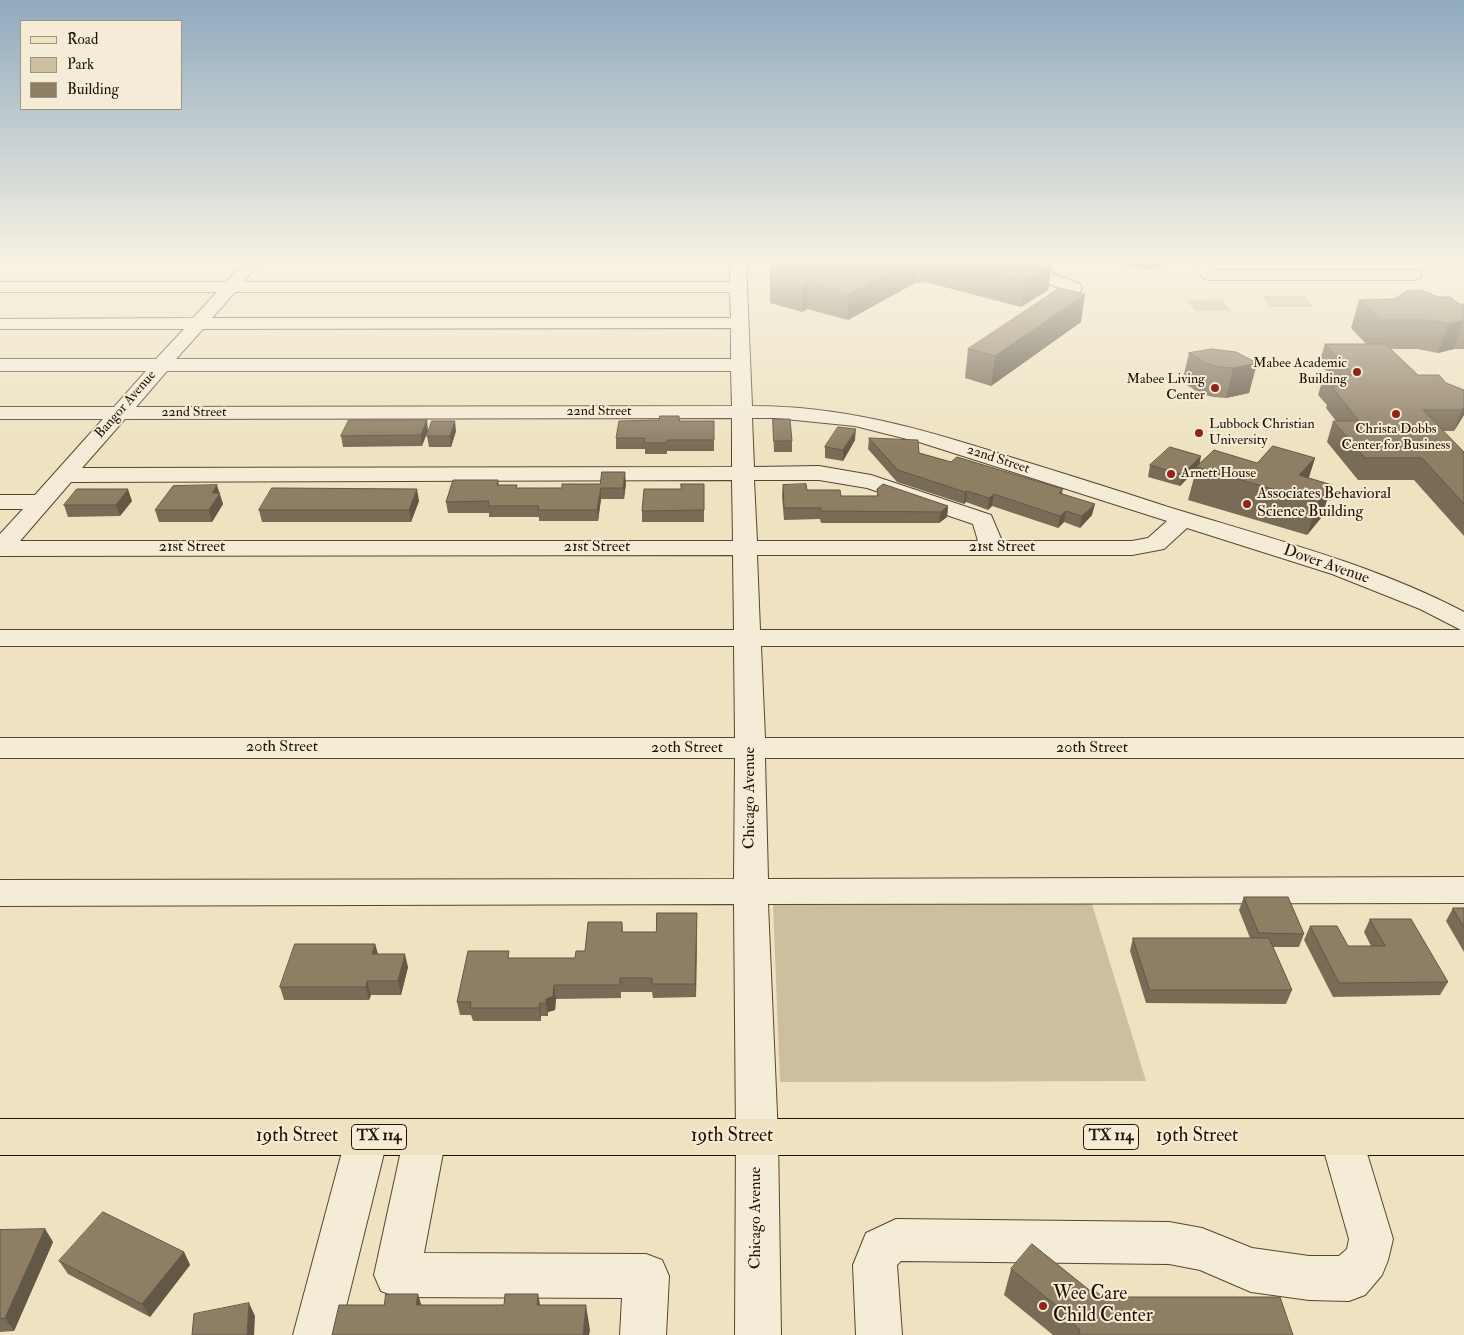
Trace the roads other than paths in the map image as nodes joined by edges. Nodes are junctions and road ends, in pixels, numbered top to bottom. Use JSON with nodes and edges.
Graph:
{"nodes":[{"id":1,"x":197,"y":324,"type":"edge"},
{"id":2,"x":740,"y":324,"type":"edge"},
{"id":3,"x":0,"y":365,"type":"edge"},
{"id":4,"x":161,"y":365,"type":"junction"},
{"id":5,"x":740,"y":365,"type":"junction"},
{"id":6,"x":742,"y":412,"type":"junction"},
{"id":7,"x":0,"y":413,"type":"edge"},
{"id":8,"x":119,"y":413,"type":"junction"},
{"id":9,"x":744,"y":474,"type":"junction"},
{"id":10,"x":65,"y":475,"type":"junction"},
{"id":11,"x":0,"y":502,"type":"edge"},
{"id":12,"x":38,"y":506,"type":"junction"},
{"id":13,"x":0,"y":510,"type":"edge"},
{"id":14,"x":1183,"y":519,"type":"junction"},
{"id":15,"x":0,"y":548,"type":"edge"},
{"id":16,"x":747,"y":548,"type":"junction"},
{"id":17,"x":992,"y":548,"type":"junction"},
{"id":18,"x":1464,"y":623,"type":"edge"},
{"id":19,"x":748,"y":637,"type":"junction"},
{"id":20,"x":0,"y":638,"type":"edge"},
{"id":21,"x":1464,"y":638,"type":"edge"},
{"id":22,"x":0,"y":748,"type":"edge"},
{"id":23,"x":1464,"y":748,"type":"edge"},
{"id":24,"x":750,"y":749,"type":"junction"},
{"id":25,"x":1464,"y":890,"type":"edge"},
{"id":26,"x":751,"y":892,"type":"junction"},
{"id":27,"x":0,"y":893,"type":"edge"},
{"id":28,"x":0,"y":1137,"type":"edge"},
{"id":29,"x":367,"y":1137,"type":"junction"},
{"id":30,"x":425,"y":1137,"type":"junction"},
{"id":31,"x":757,"y":1137,"type":"junction"},
{"id":32,"x":1341,"y":1137,"type":"junction"},
{"id":33,"x":1464,"y":1137,"type":"edge"},
{"id":34,"x":316,"y":1335,"type":"edge"},
{"id":35,"x":644,"y":1335,"type":"edge"},
{"id":36,"x":758,"y":1335,"type":"edge"},
{"id":37,"x":879,"y":1335,"type":"edge"}],
"edges":[{"from":1,"to":4,"type":"street","name":"Bangor Avenue"},
{"from":2,"to":5,"type":"street","name":"Chicago Avenue"},
{"from":3,"to":4,"type":"street"},
{"from":4,"to":5,"type":"street"},
{"from":4,"to":8,"type":"street","name":"Bangor Avenue"},
{"from":5,"to":6,"type":"street","name":"Chicago Avenue"},
{"from":6,"to":8,"type":"street","name":"22nd Street"},
{"from":6,"to":9,"type":"street","name":"Chicago Avenue"},
{"from":6,"to":14,"type":"street","name":"22nd Street"},
{"from":7,"to":8,"type":"street","name":"22nd Street"},
{"from":8,"to":10,"type":"street","name":"Bangor Avenue"},
{"from":9,"to":10,"type":"street"},
{"from":9,"to":16,"type":"street","name":"Chicago Avenue"},
{"from":9,"to":17,"type":"street"},
{"from":10,"to":12,"type":"street","name":"Bangor Avenue"},
{"from":11,"to":12,"type":"street"},
{"from":12,"to":13,"type":"street"},
{"from":12,"to":15,"type":"street","name":"Bangor Avenue"},
{"from":14,"to":17,"type":"street","name":"21st Street"},
{"from":14,"to":18,"type":"street","name":"Dover Avenue"},
{"from":15,"to":16,"type":"street","name":"21st Street"},
{"from":16,"to":17,"type":"street","name":"21st Street"},
{"from":16,"to":19,"type":"street","name":"Chicago Avenue"},
{"from":19,"to":20,"type":"street"},
{"from":19,"to":21,"type":"street"},
{"from":19,"to":24,"type":"street","name":"Chicago Avenue"},
{"from":22,"to":24,"type":"street","name":"20th Street"},
{"from":23,"to":24,"type":"street","name":"20th Street"},
{"from":24,"to":26,"type":"street","name":"Chicago Avenue"},
{"from":25,"to":26,"type":"street"},
{"from":26,"to":27,"type":"street"},
{"from":26,"to":31,"type":"street","name":"Chicago Avenue"},
{"from":28,"to":29,"type":"main road","name":"19th Street","number":"TX 114"},
{"from":29,"to":30,"type":"main road","name":"19th Street","number":"TX 114"},
{"from":29,"to":34,"type":"street"},
{"from":30,"to":31,"type":"main road","name":"19th Street","number":"TX 114"},
{"from":30,"to":35,"type":"street"},
{"from":31,"to":32,"type":"main road","name":"19th Street","number":"TX 114"},
{"from":31,"to":36,"type":"street","name":"Chicago Avenue"},
{"from":32,"to":33,"type":"main road","name":"19th Street","number":"TX 114"},
{"from":32,"to":37,"type":"street"}]}
